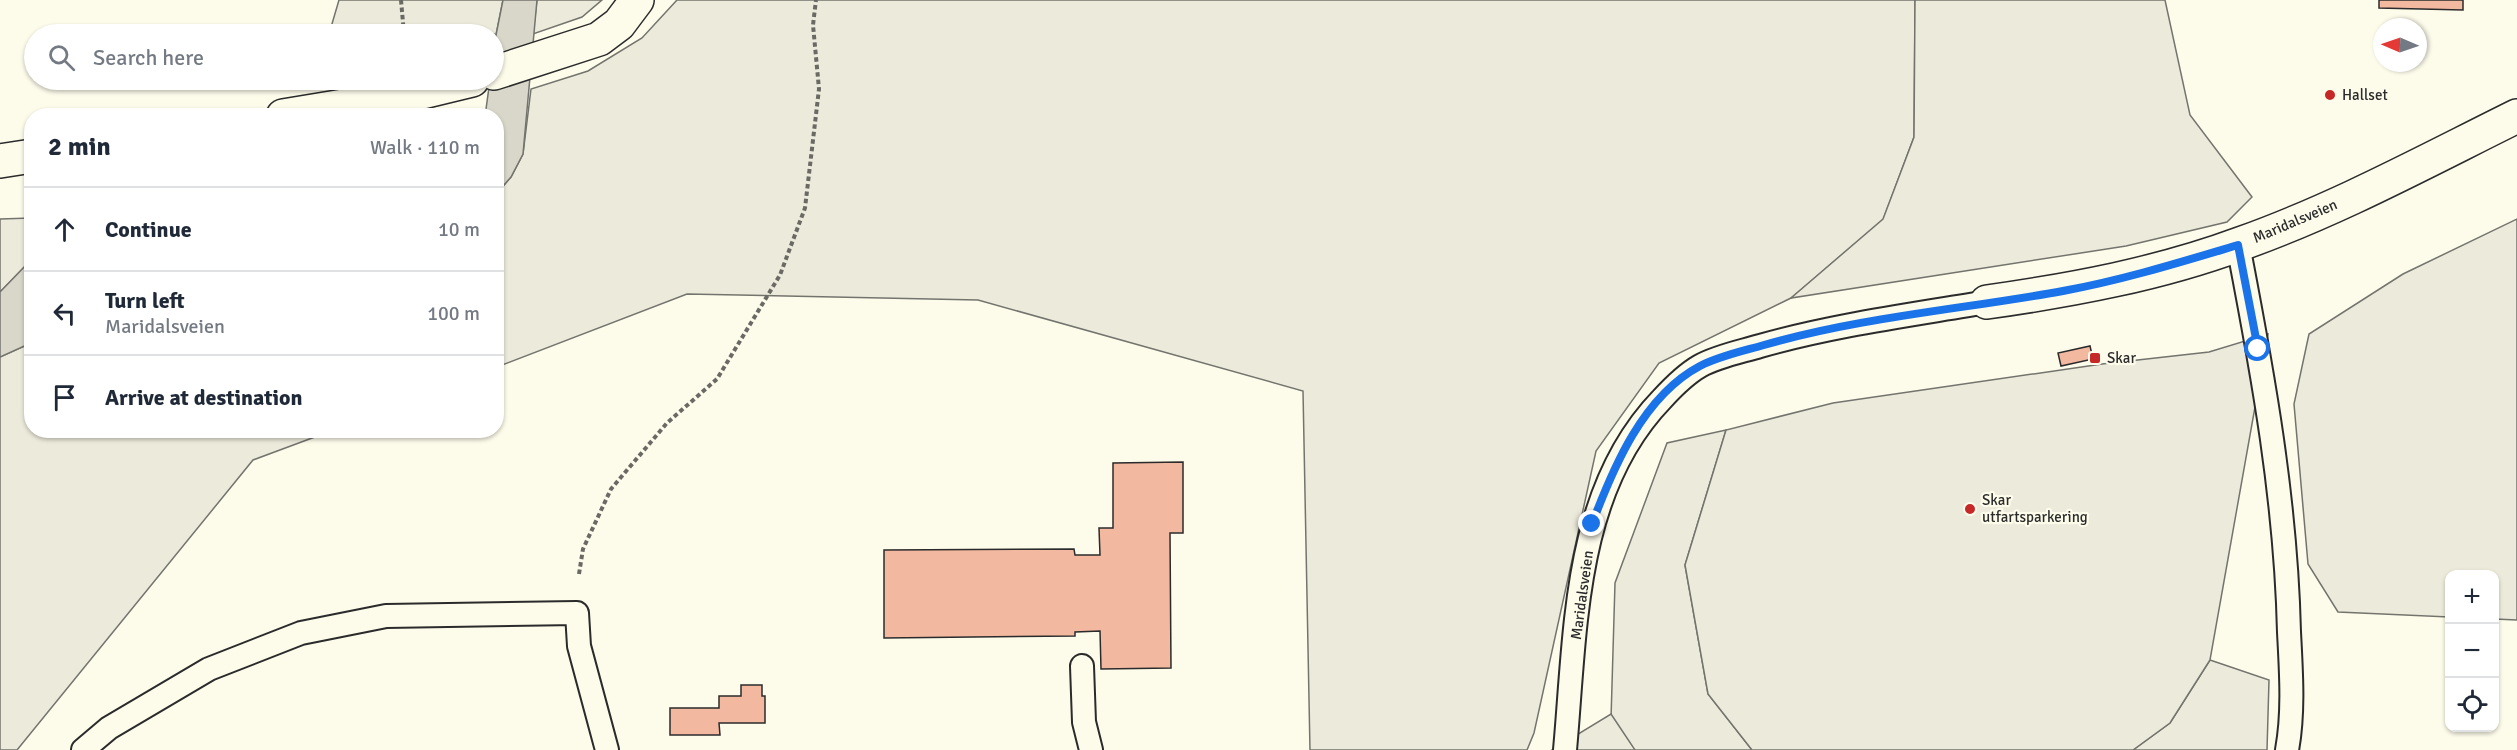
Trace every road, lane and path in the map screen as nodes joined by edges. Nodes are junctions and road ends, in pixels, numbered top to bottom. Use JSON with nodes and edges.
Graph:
{"nodes":[{"id":1,"x":401,"y":0,"type":"edge"},
{"id":2,"x":637,"y":0,"type":"edge"},
{"id":3,"x":816,"y":0,"type":"edge"},
{"id":4,"x":403,"y":24,"type":"edge"},
{"id":5,"x":504,"y":70,"type":"edge"},
{"id":6,"x":423,"y":90,"type":"edge"},
{"id":7,"x":326,"y":108,"type":"edge"},
{"id":8,"x":2517,"y":116,"type":"edge"},
{"id":9,"x":24,"y":157,"type":"edge"},
{"id":10,"x":0,"y":161,"type":"edge"},
{"id":11,"x":2238,"y":245,"type":"junction"},
{"id":12,"x":1987,"y":302,"type":"joint"},
{"id":13,"x":577,"y":613,"type":"junction"},
{"id":14,"x":1082,"y":666,"type":"dead end"},
{"id":15,"x":83,"y":750,"type":"edge"},
{"id":16,"x":607,"y":750,"type":"edge"},
{"id":17,"x":1091,"y":750,"type":"edge"},
{"id":18,"x":1565,"y":750,"type":"edge"},
{"id":19,"x":2287,"y":750,"type":"edge"}],
"edges":[{"from":1,"to":4,"type":"path"},
{"from":2,"to":5,"type":"street"},
{"from":3,"to":13,"type":"path"},
{"from":6,"to":7,"type":"street"},
{"from":8,"to":11,"type":"street","name":"Maridalsveien"},
{"from":9,"to":10,"type":"street"},
{"from":11,"to":12,"type":"street","name":"Maridalsveien"},
{"from":11,"to":19,"type":"lane"},
{"from":12,"to":18,"type":"lane","name":"Maridalsveien"},
{"from":13,"to":15,"type":"lane"},
{"from":13,"to":16,"type":"lane"},
{"from":14,"to":17,"type":"lane"}]}
